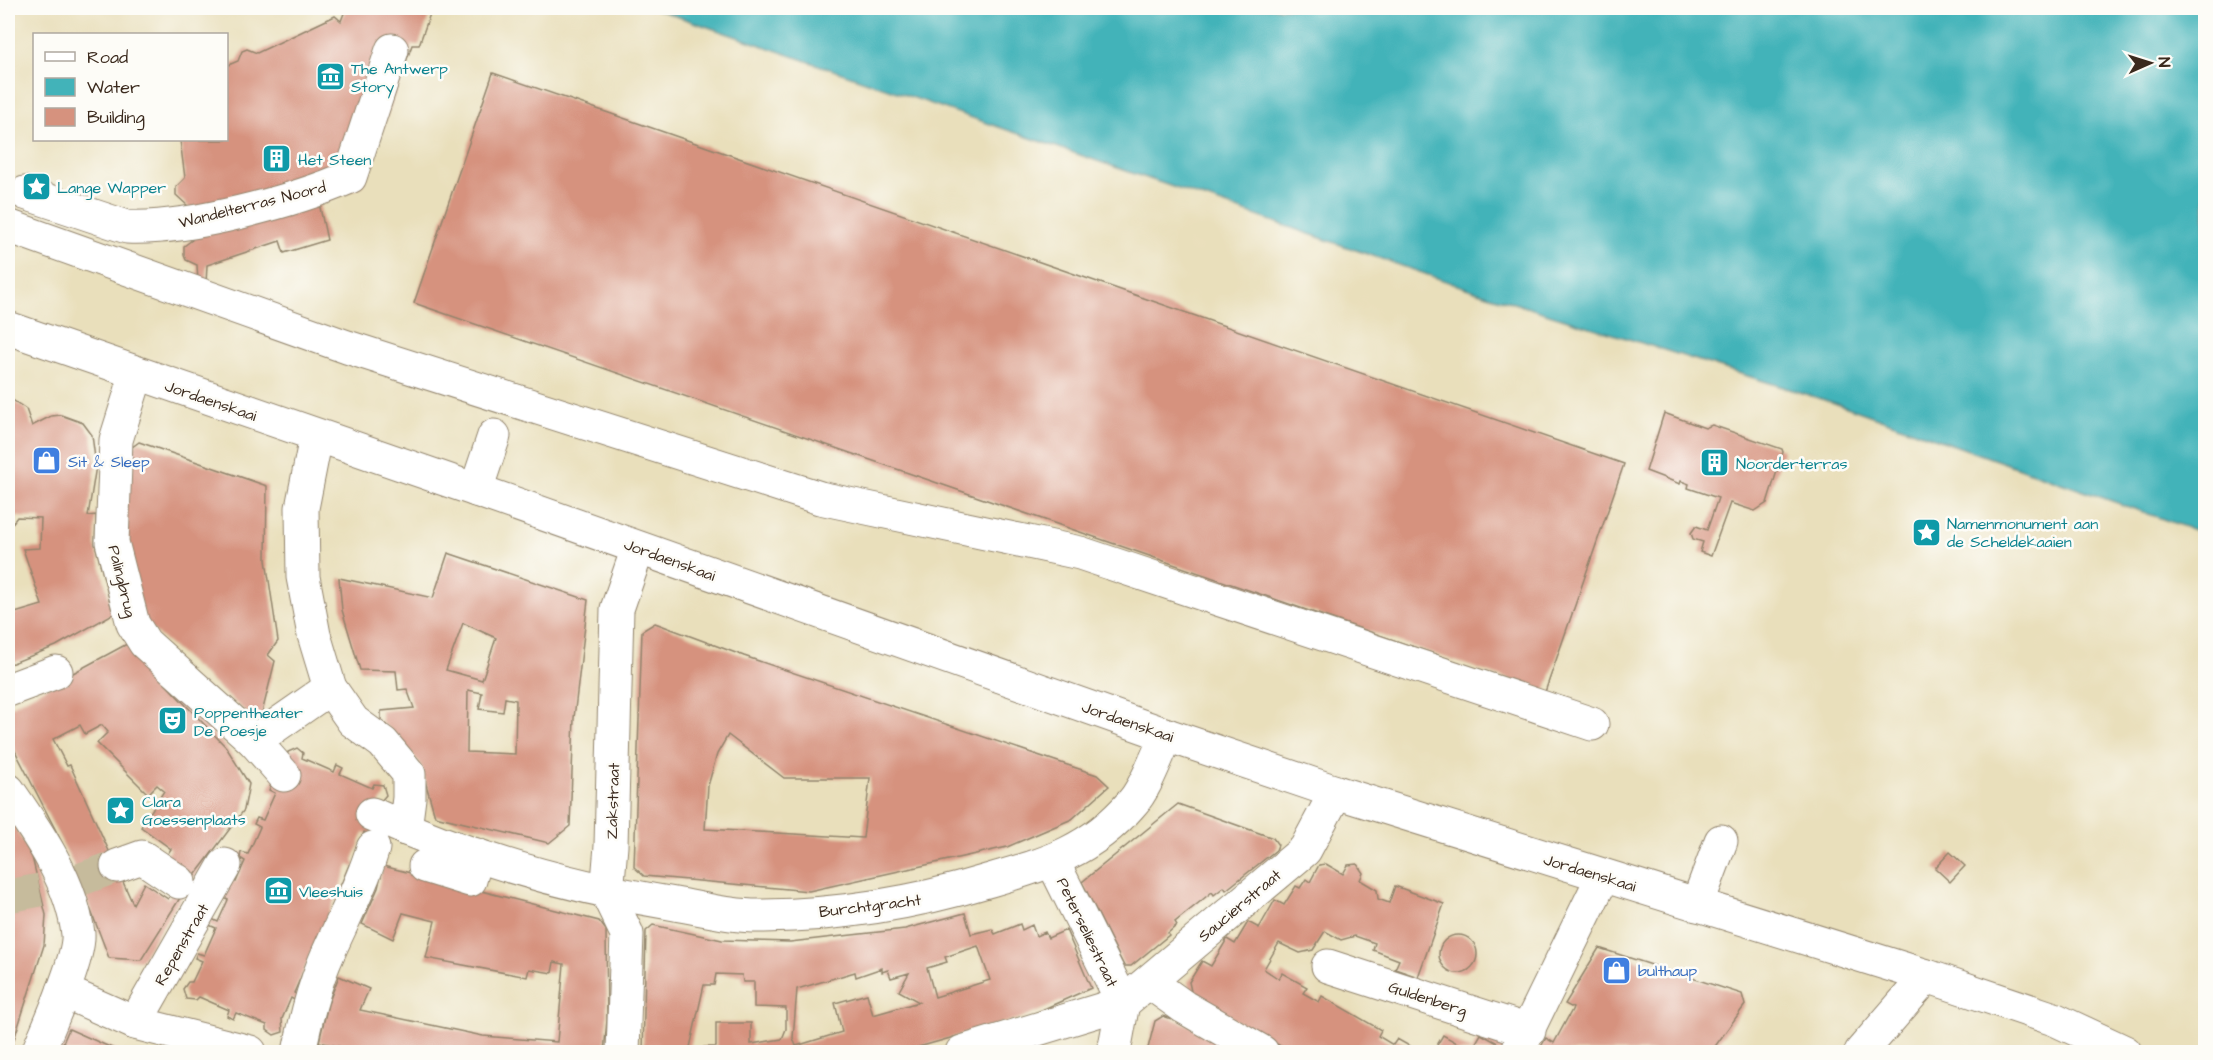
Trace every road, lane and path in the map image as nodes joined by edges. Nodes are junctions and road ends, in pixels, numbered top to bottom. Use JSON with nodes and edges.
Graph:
{"nodes":[{"id":1,"x":392,"y":50,"type":"dead end"},
{"id":2,"x":25,"y":193,"type":"dead end"},
{"id":3,"x":8,"y":226,"type":"edge"},
{"id":4,"x":8,"y":328,"type":"edge"},
{"id":5,"x":137,"y":373,"type":"junction"},
{"id":6,"x":494,"y":436,"type":"dead end"},
{"id":7,"x":316,"y":437,"type":"junction"},
{"id":8,"x":476,"y":490,"type":"junction"},
{"id":9,"x":638,"y":548,"type":"junction"},
{"id":10,"x":56,"y":672,"type":"dead end"},
{"id":11,"x":330,"y":688,"type":"junction"},
{"id":12,"x":8,"y":690,"type":"edge"},
{"id":13,"x":1592,"y":724,"type":"dead end"},
{"id":14,"x":1167,"y":735,"type":"junction"},
{"id":15,"x":254,"y":741,"type":"junction"},
{"id":16,"x":284,"y":775,"type":"dead end"},
{"id":17,"x":8,"y":790,"type":"edge"},
{"id":18,"x":1336,"y":792,"type":"junction"},
{"id":19,"x":372,"y":814,"type":"dead end"},
{"id":20,"x":405,"y":829,"type":"junction"},
{"id":21,"x":1721,"y":841,"type":"dead end"},
{"id":22,"x":373,"y":848,"type":"dead end"},
{"id":23,"x":477,"y":855,"type":"junction"},
{"id":24,"x":1053,"y":862,"type":"junction"},
{"id":25,"x":225,"y":865,"type":"dead end"},
{"id":26,"x":117,"y":866,"type":"tunnel mouth"},
{"id":27,"x":425,"y":866,"type":"dead end"},
{"id":28,"x":1603,"y":876,"type":"junction"},
{"id":29,"x":190,"y":890,"type":"junction"},
{"id":30,"x":607,"y":893,"type":"junction"},
{"id":31,"x":1697,"y":905,"type":"junction"},
{"id":32,"x":1328,"y":966,"type":"dead end"},
{"id":33,"x":1927,"y":976,"type":"junction"},
{"id":34,"x":1149,"y":982,"type":"junction"},
{"id":35,"x":63,"y":992,"type":"junction"},
{"id":36,"x":1123,"y":1003,"type":"junction"},
{"id":37,"x":135,"y":1023,"type":"junction"},
{"id":38,"x":169,"y":1042,"type":"edge"},
{"id":39,"x":1523,"y":1042,"type":"edge"},
{"id":40,"x":38,"y":1053,"type":"edge"},
{"id":41,"x":250,"y":1053,"type":"edge"},
{"id":42,"x":299,"y":1053,"type":"edge"},
{"id":43,"x":623,"y":1053,"type":"edge"},
{"id":44,"x":962,"y":1053,"type":"edge"},
{"id":45,"x":1114,"y":1053,"type":"edge"},
{"id":46,"x":1262,"y":1053,"type":"edge"},
{"id":47,"x":1861,"y":1053,"type":"edge"},
{"id":48,"x":2125,"y":1053,"type":"edge"}],
"edges":[{"from":1,"to":2,"type":"street","name":"Wandelterras Noord"},
{"from":3,"to":13,"type":"street"},
{"from":4,"to":5,"type":"street","name":"Jordaenskaai"},
{"from":5,"to":7,"type":"street","name":"Jordaenskaai"},
{"from":5,"to":15,"type":"street","name":"Palingbrug"},
{"from":6,"to":8,"type":"street"},
{"from":7,"to":8,"type":"street","name":"Jordaenskaai"},
{"from":7,"to":11,"type":"street"},
{"from":8,"to":9,"type":"street","name":"Jordaenskaai"},
{"from":9,"to":14,"type":"street","name":"Jordaenskaai"},
{"from":9,"to":30,"type":"street","name":"Zakstraat"},
{"from":10,"to":12,"type":"street"},
{"from":11,"to":15,"type":"street"},
{"from":11,"to":20,"type":"street"},
{"from":14,"to":18,"type":"street","name":"Jordaenskaai"},
{"from":14,"to":24,"type":"street","name":"Burchtgracht"},
{"from":15,"to":16,"type":"street","name":"Palingbrug"},
{"from":17,"to":35,"type":"street"},
{"from":18,"to":28,"type":"street","name":"Jordaenskaai"},
{"from":18,"to":34,"type":"street","name":"Saucierstraat"},
{"from":19,"to":20,"type":"street","name":"Burchtgracht"},
{"from":20,"to":23,"type":"street","name":"Burchtgracht"},
{"from":21,"to":31,"type":"street"},
{"from":22,"to":42,"type":"street"},
{"from":23,"to":27,"type":"street"},
{"from":23,"to":30,"type":"street","name":"Burchtgracht"},
{"from":24,"to":30,"type":"street","name":"Burchtgracht"},
{"from":24,"to":36,"type":"street","name":"Peterseliestraat"},
{"from":25,"to":29,"type":"street","name":"Repenstraat"},
{"from":26,"to":29,"type":"street"},
{"from":28,"to":31,"type":"street","name":"Jordaenskaai"},
{"from":28,"to":39,"type":"street","name":"Guldenberg"},
{"from":29,"to":37,"type":"street","name":"Repenstraat"},
{"from":30,"to":43,"type":"street"},
{"from":31,"to":33,"type":"street","name":"Jordaenskaai"},
{"from":32,"to":39,"type":"street","name":"Guldenberg"},
{"from":33,"to":47,"type":"street"},
{"from":33,"to":48,"type":"street","name":"Jordaenskaai"},
{"from":34,"to":36,"type":"street","name":"Saucierstraat"},
{"from":34,"to":46,"type":"street"},
{"from":35,"to":37,"type":"street"},
{"from":35,"to":40,"type":"street"},
{"from":36,"to":44,"type":"street"},
{"from":36,"to":45,"type":"street"},
{"from":37,"to":38,"type":"street"},
{"from":38,"to":41,"type":"street"}]}
